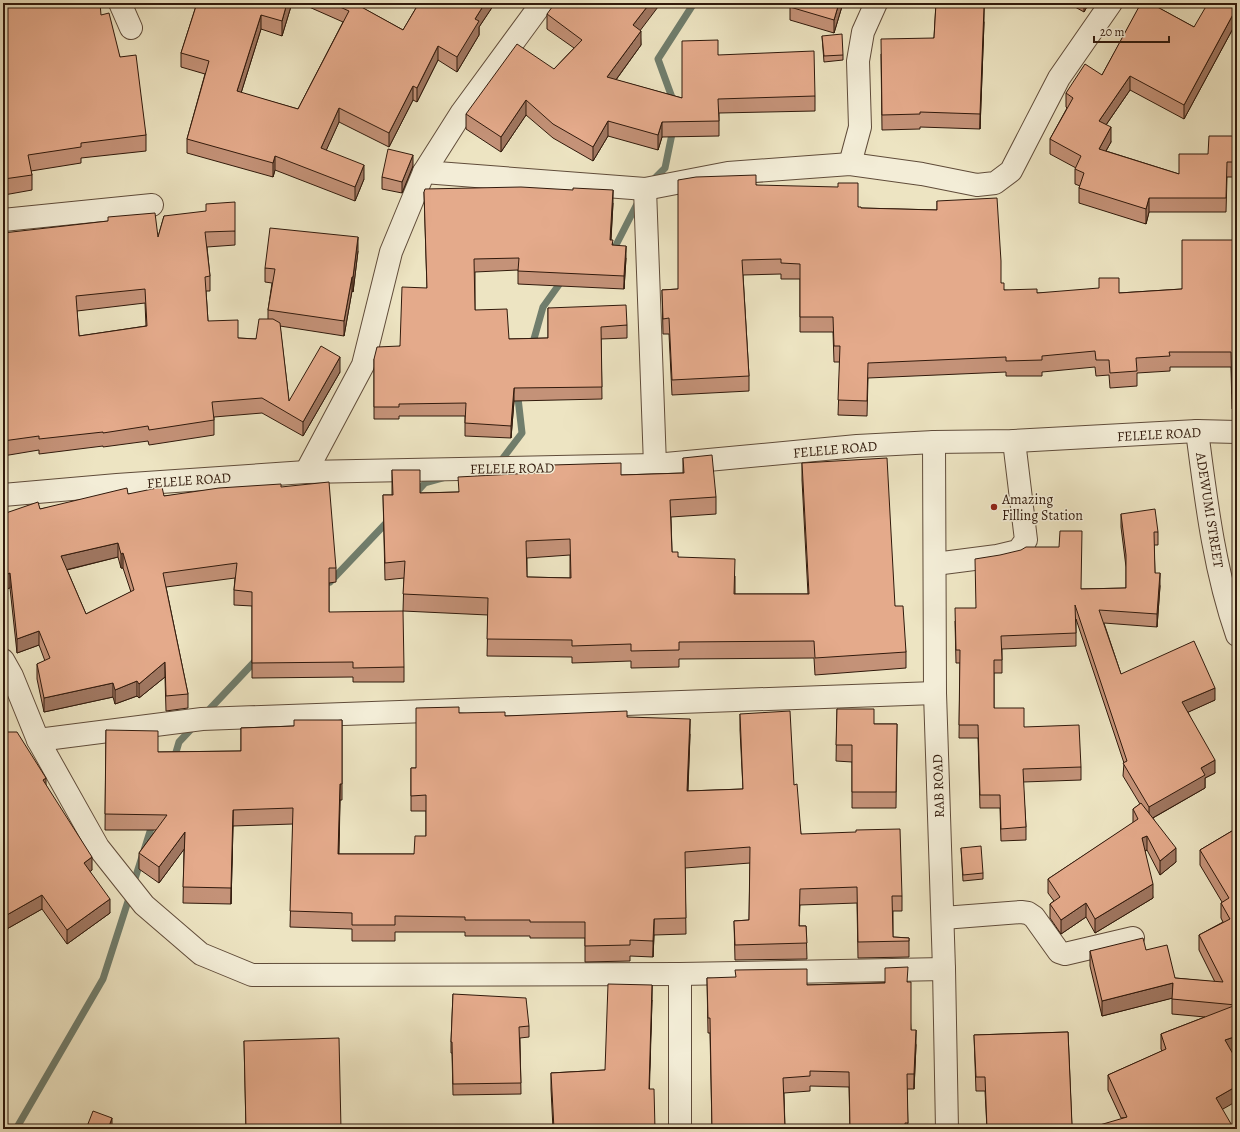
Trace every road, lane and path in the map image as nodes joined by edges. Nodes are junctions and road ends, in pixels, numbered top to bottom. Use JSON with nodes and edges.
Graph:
{"nodes":[{"id":1,"x":120,"y":3,"type":"edge"},
{"id":2,"x":542,"y":3,"type":"edge"},
{"id":3,"x":876,"y":3,"type":"edge"},
{"id":4,"x":1111,"y":3,"type":"edge"},
{"id":5,"x":132,"y":28,"type":"dead end"},
{"id":6,"x":850,"y":164,"type":"junction"},
{"id":7,"x":424,"y":172,"type":"junction"},
{"id":8,"x":645,"y":189,"type":"junction"},
{"id":9,"x":152,"y":205,"type":"dead end"},
{"id":10,"x":3,"y":220,"type":"edge"},
{"id":11,"x":1197,"y":431,"type":"junction"},
{"id":12,"x":1237,"y":432,"type":"edge"},
{"id":13,"x":1014,"y":441,"type":"junction"},
{"id":14,"x":934,"y":442,"type":"junction"},
{"id":15,"x":656,"y":465,"type":"junction"},
{"id":16,"x":306,"y":472,"type":"junction"},
{"id":17,"x":3,"y":495,"type":"edge"},
{"id":18,"x":934,"y":564,"type":"junction"},
{"id":19,"x":1237,"y":635,"type":"edge"},
{"id":20,"x":6,"y":672,"type":"edge"},
{"id":21,"x":935,"y":693,"type":"junction"},
{"id":22,"x":38,"y":740,"type":"junction"},
{"id":23,"x":943,"y":918,"type":"junction"},
{"id":24,"x":1132,"y":938,"type":"dead end"},
{"id":25,"x":944,"y":969,"type":"junction"},
{"id":26,"x":680,"y":974,"type":"junction"},
{"id":27,"x":680,"y":1129,"type":"edge"},
{"id":28,"x":947,"y":1129,"type":"edge"}],
"edges":[{"from":1,"to":5,"type":"street"},
{"from":2,"to":7,"type":"street"},
{"from":3,"to":6,"type":"street"},
{"from":4,"to":6,"type":"street"},
{"from":6,"to":8,"type":"street"},
{"from":7,"to":8,"type":"street"},
{"from":7,"to":16,"type":"street"},
{"from":8,"to":15,"type":"street"},
{"from":9,"to":10,"type":"street"},
{"from":11,"to":12,"type":"street","name":"FELELE ROAD"},
{"from":11,"to":13,"type":"street","name":"FELELE ROAD"},
{"from":11,"to":19,"type":"street","name":"ADEWUMI STREET"},
{"from":13,"to":14,"type":"street","name":"FELELE ROAD"},
{"from":13,"to":18,"type":"street"},
{"from":14,"to":15,"type":"street","name":"FELELE ROAD"},
{"from":14,"to":18,"type":"street","name":"RAB ROAD"},
{"from":15,"to":16,"type":"street","name":"FELELE ROAD"},
{"from":16,"to":17,"type":"street","name":"FELELE ROAD"},
{"from":18,"to":21,"type":"street","name":"RAB ROAD"},
{"from":20,"to":22,"type":"street"},
{"from":21,"to":22,"type":"street"},
{"from":21,"to":23,"type":"street","name":"RAB ROAD"},
{"from":22,"to":26,"type":"street"},
{"from":23,"to":24,"type":"street"},
{"from":23,"to":25,"type":"street","name":"RAB ROAD"},
{"from":25,"to":26,"type":"street"},
{"from":25,"to":28,"type":"street","name":"RAB ROAD"},
{"from":26,"to":27,"type":"street"}]}
